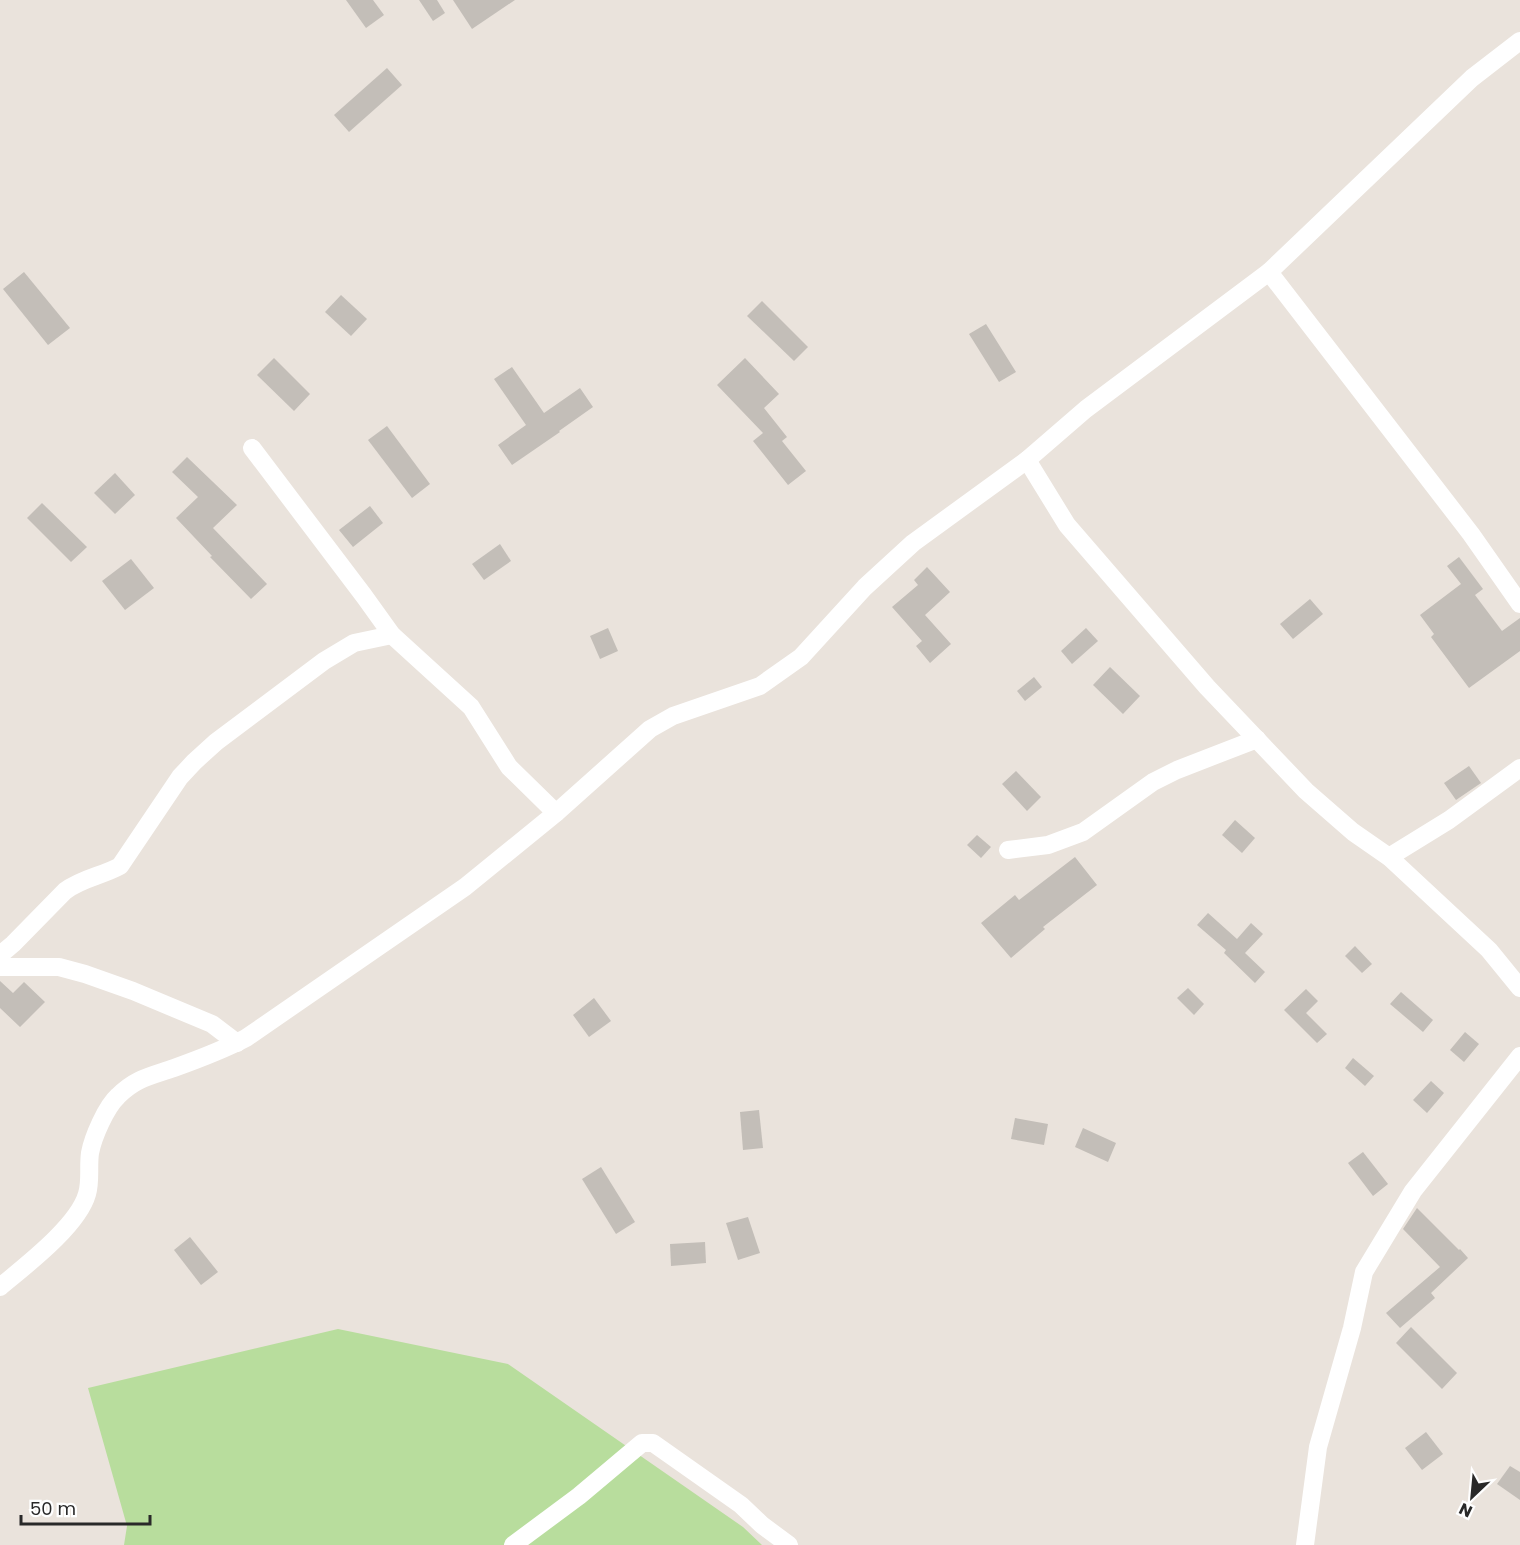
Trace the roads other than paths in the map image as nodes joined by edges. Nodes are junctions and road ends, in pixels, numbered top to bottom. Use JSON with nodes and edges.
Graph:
{"nodes":[{"id":1,"x":1520,"y":41,"type":"edge"},
{"id":2,"x":1269,"y":272,"type":"junction"},
{"id":3,"x":252,"y":448,"type":"dead end"},
{"id":4,"x":1028,"y":460,"type":"junction"},
{"id":5,"x":1520,"y":604,"type":"edge"},
{"id":6,"x":392,"y":635,"type":"junction"},
{"id":7,"x":1257,"y":739,"type":"junction"},
{"id":8,"x":1520,"y":768,"type":"edge"},
{"id":9,"x":556,"y":813,"type":"junction"},
{"id":10,"x":1008,"y":850,"type":"dead end"},
{"id":11,"x":1389,"y":857,"type":"junction"},
{"id":12,"x":0,"y":955,"type":"edge"},
{"id":13,"x":0,"y":967,"type":"edge"},
{"id":14,"x":1520,"y":988,"type":"edge"},
{"id":15,"x":237,"y":1043,"type":"junction"},
{"id":16,"x":1520,"y":1056,"type":"edge"},
{"id":17,"x":0,"y":1287,"type":"edge"},
{"id":18,"x":513,"y":1545,"type":"edge"},
{"id":19,"x":789,"y":1545,"type":"edge"},
{"id":20,"x":1305,"y":1545,"type":"edge"}],
"edges":[{"from":1,"to":2,"type":"street"},
{"from":2,"to":4,"type":"street"},
{"from":2,"to":5,"type":"street"},
{"from":3,"to":6,"type":"street"},
{"from":4,"to":7,"type":"street"},
{"from":4,"to":9,"type":"street"},
{"from":6,"to":9,"type":"street"},
{"from":6,"to":12,"type":"street"},
{"from":7,"to":10,"type":"street"},
{"from":7,"to":11,"type":"street"},
{"from":8,"to":11,"type":"street"},
{"from":9,"to":15,"type":"street"},
{"from":11,"to":14,"type":"street"},
{"from":13,"to":15,"type":"street"},
{"from":15,"to":17,"type":"street"},
{"from":16,"to":20,"type":"street"},
{"from":18,"to":19,"type":"street"}]}
